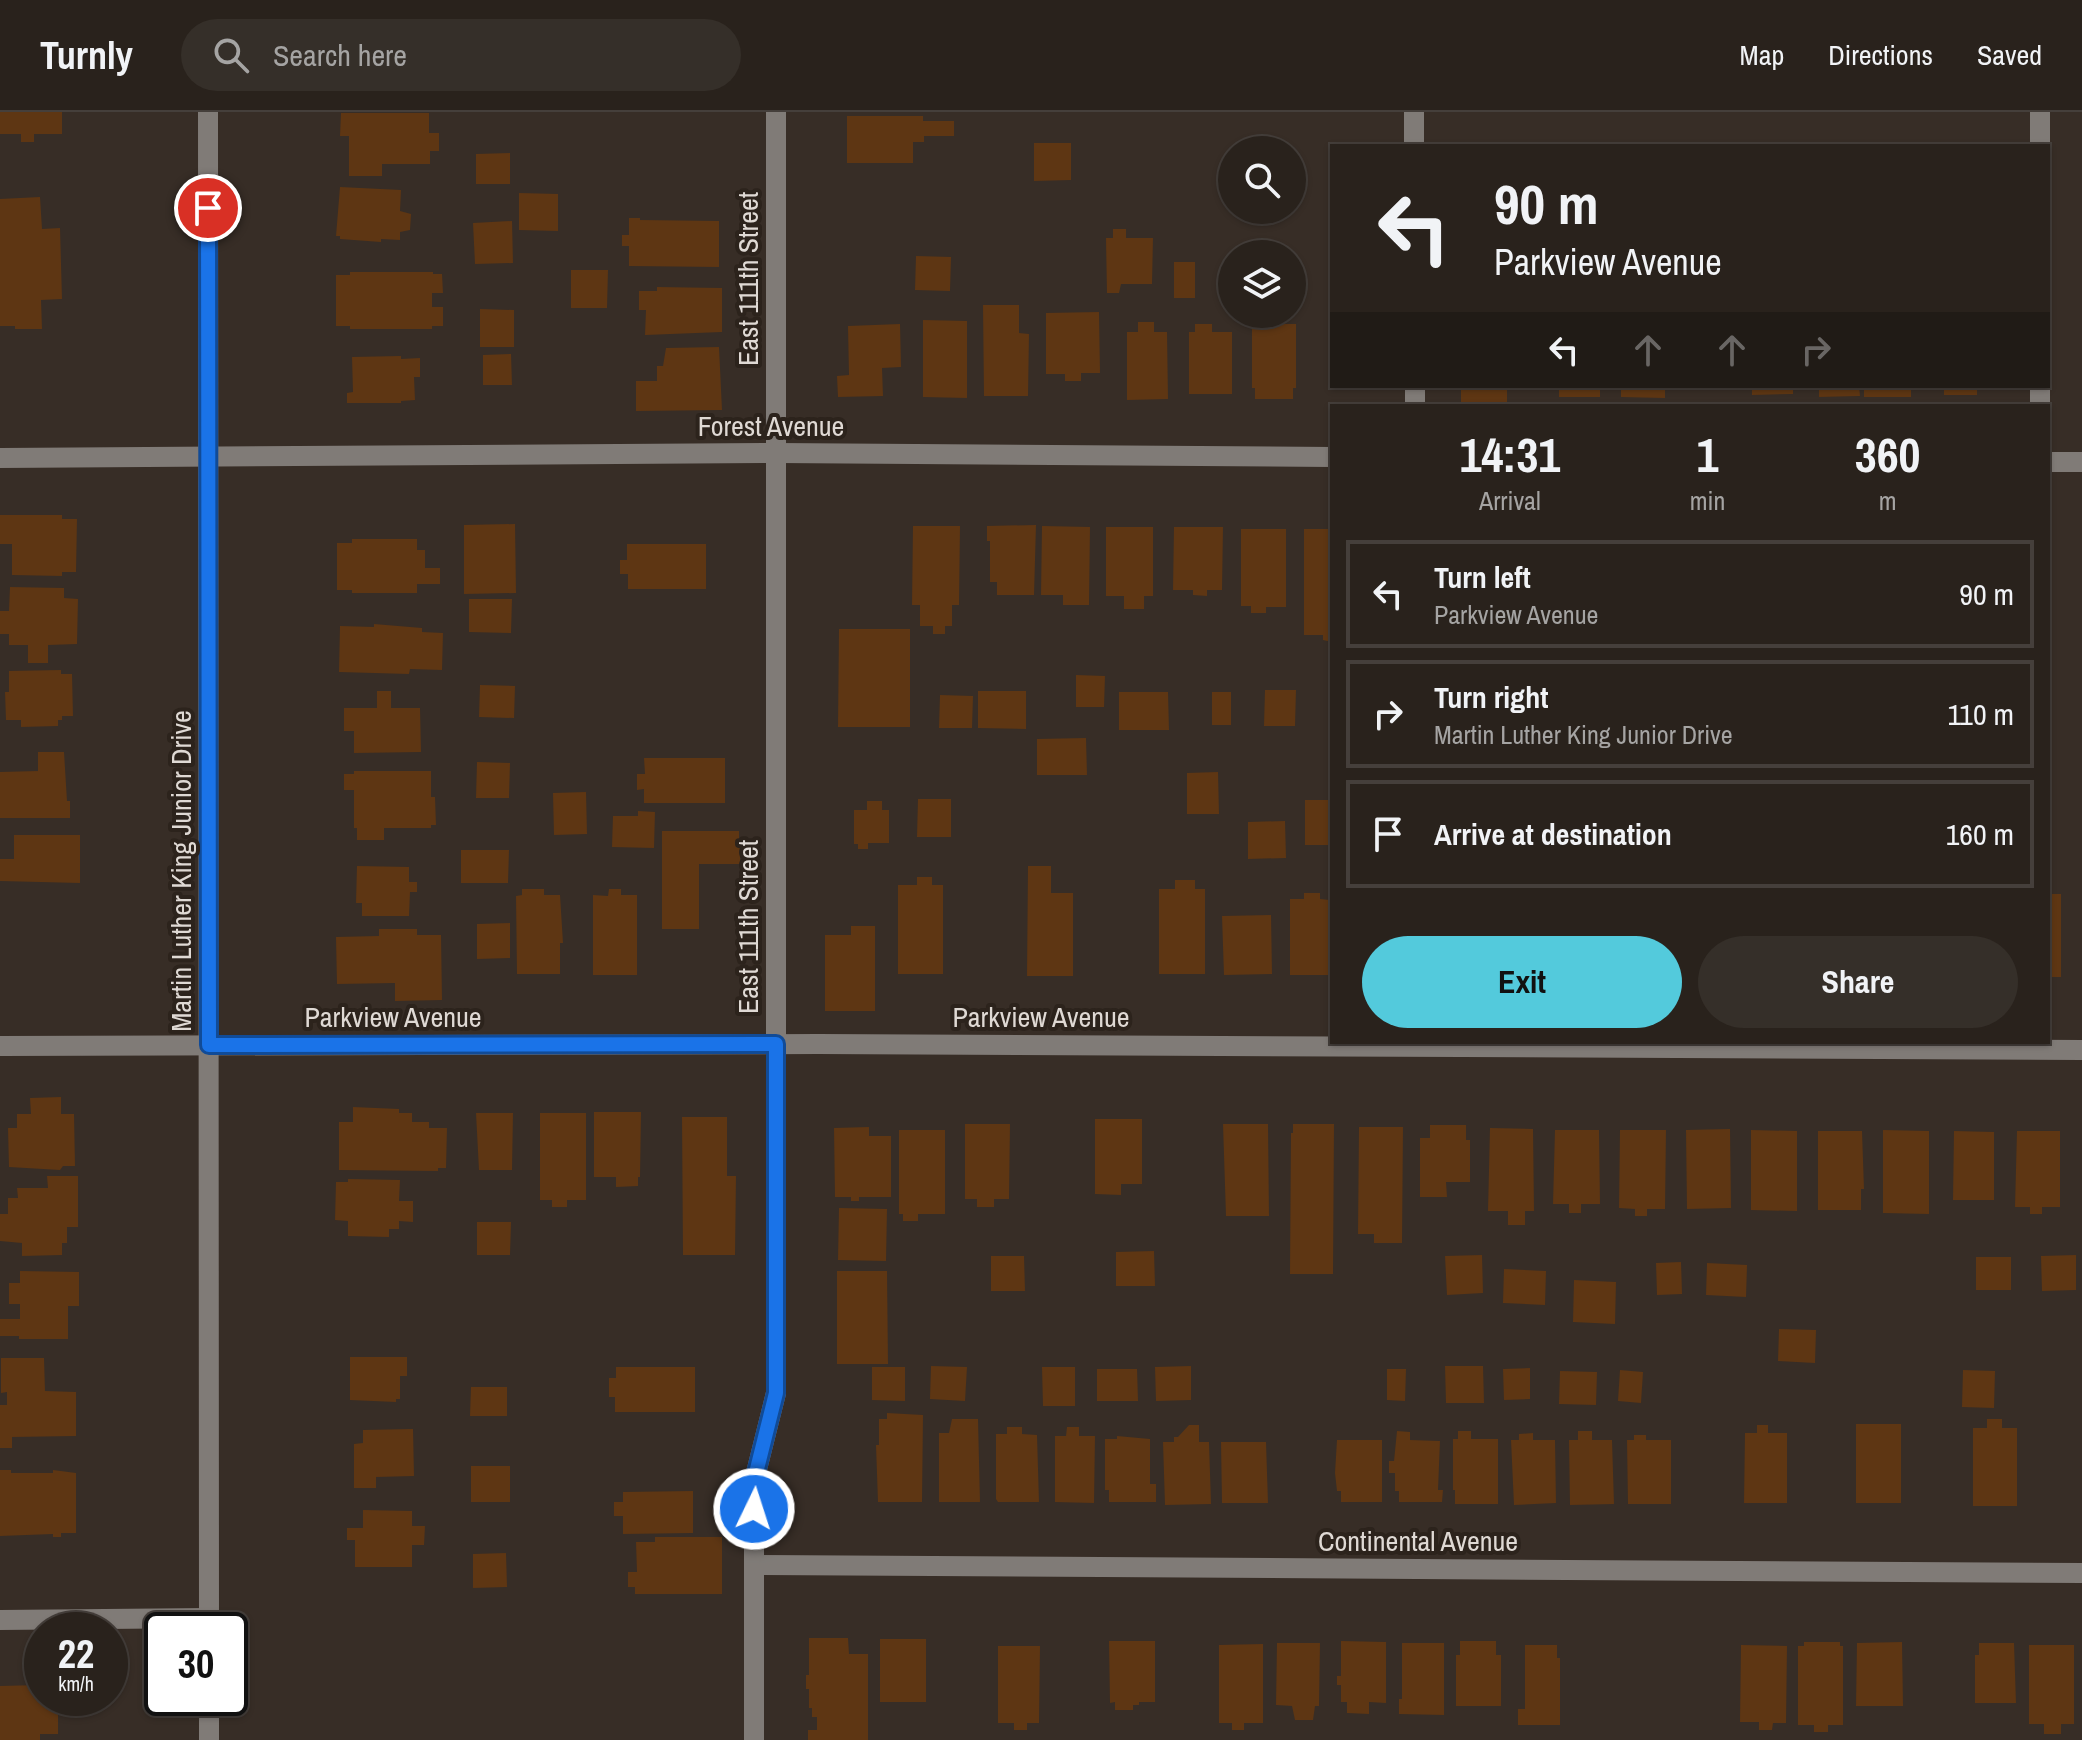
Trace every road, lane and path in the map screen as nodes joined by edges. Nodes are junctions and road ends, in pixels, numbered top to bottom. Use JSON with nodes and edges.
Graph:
{"nodes":[{"id":1,"x":208,"y":112,"type":"edge"},
{"id":2,"x":776,"y":112,"type":"edge"},
{"id":3,"x":1414,"y":112,"type":"edge"},
{"id":4,"x":2040,"y":112,"type":"edge"},
{"id":5,"x":1414,"y":144,"type":"edge"},
{"id":6,"x":2040,"y":144,"type":"edge"},
{"id":7,"x":777,"y":453,"type":"junction"},
{"id":8,"x":1330,"y":457,"type":"edge"},
{"id":9,"x":0,"y":458,"type":"edge"},
{"id":10,"x":209,"y":458,"type":"junction"},
{"id":11,"x":2050,"y":462,"type":"edge"},
{"id":12,"x":2082,"y":462,"type":"edge"},
{"id":13,"x":776,"y":1044,"type":"junction"},
{"id":14,"x":209,"y":1045,"type":"junction"},
{"id":15,"x":0,"y":1046,"type":"edge"},
{"id":16,"x":2082,"y":1050,"type":"edge"},
{"id":17,"x":754,"y":1565,"type":"junction"},
{"id":18,"x":2082,"y":1573,"type":"edge"},
{"id":19,"x":209,"y":1612,"type":"edge"},
{"id":20,"x":0,"y":1620,"type":"edge"},
{"id":21,"x":144,"y":1623,"type":"edge"},
{"id":22,"x":209,"y":1716,"type":"edge"},
{"id":23,"x":209,"y":1740,"type":"edge"},
{"id":24,"x":754,"y":1740,"type":"edge"}],
"edges":[{"from":1,"to":10,"type":"street","name":"Martin Luther King Junior Drive"},
{"from":2,"to":7,"type":"street","name":"East 111th Street"},
{"from":3,"to":5,"type":"street"},
{"from":4,"to":6,"type":"street"},
{"from":7,"to":8,"type":"street","name":"Forest Avenue"},
{"from":7,"to":10,"type":"street","name":"Forest Avenue"},
{"from":7,"to":13,"type":"street","name":"East 111th Street"},
{"from":9,"to":10,"type":"street","name":"Forest Avenue"},
{"from":10,"to":14,"type":"street","name":"Martin Luther King Junior Drive"},
{"from":11,"to":12,"type":"street"},
{"from":13,"to":14,"type":"street","name":"Parkview Avenue"},
{"from":13,"to":16,"type":"street","name":"Parkview Avenue"},
{"from":13,"to":17,"type":"street","name":"East 111th Street"},
{"from":14,"to":15,"type":"street","name":"Parkview Avenue"},
{"from":14,"to":19,"type":"street","name":"Martin Luther King Junior Drive"},
{"from":17,"to":18,"type":"street","name":"Continental Avenue"},
{"from":17,"to":24,"type":"street","name":"East 111th Street"},
{"from":20,"to":21,"type":"street"},
{"from":22,"to":23,"type":"street"}]}
